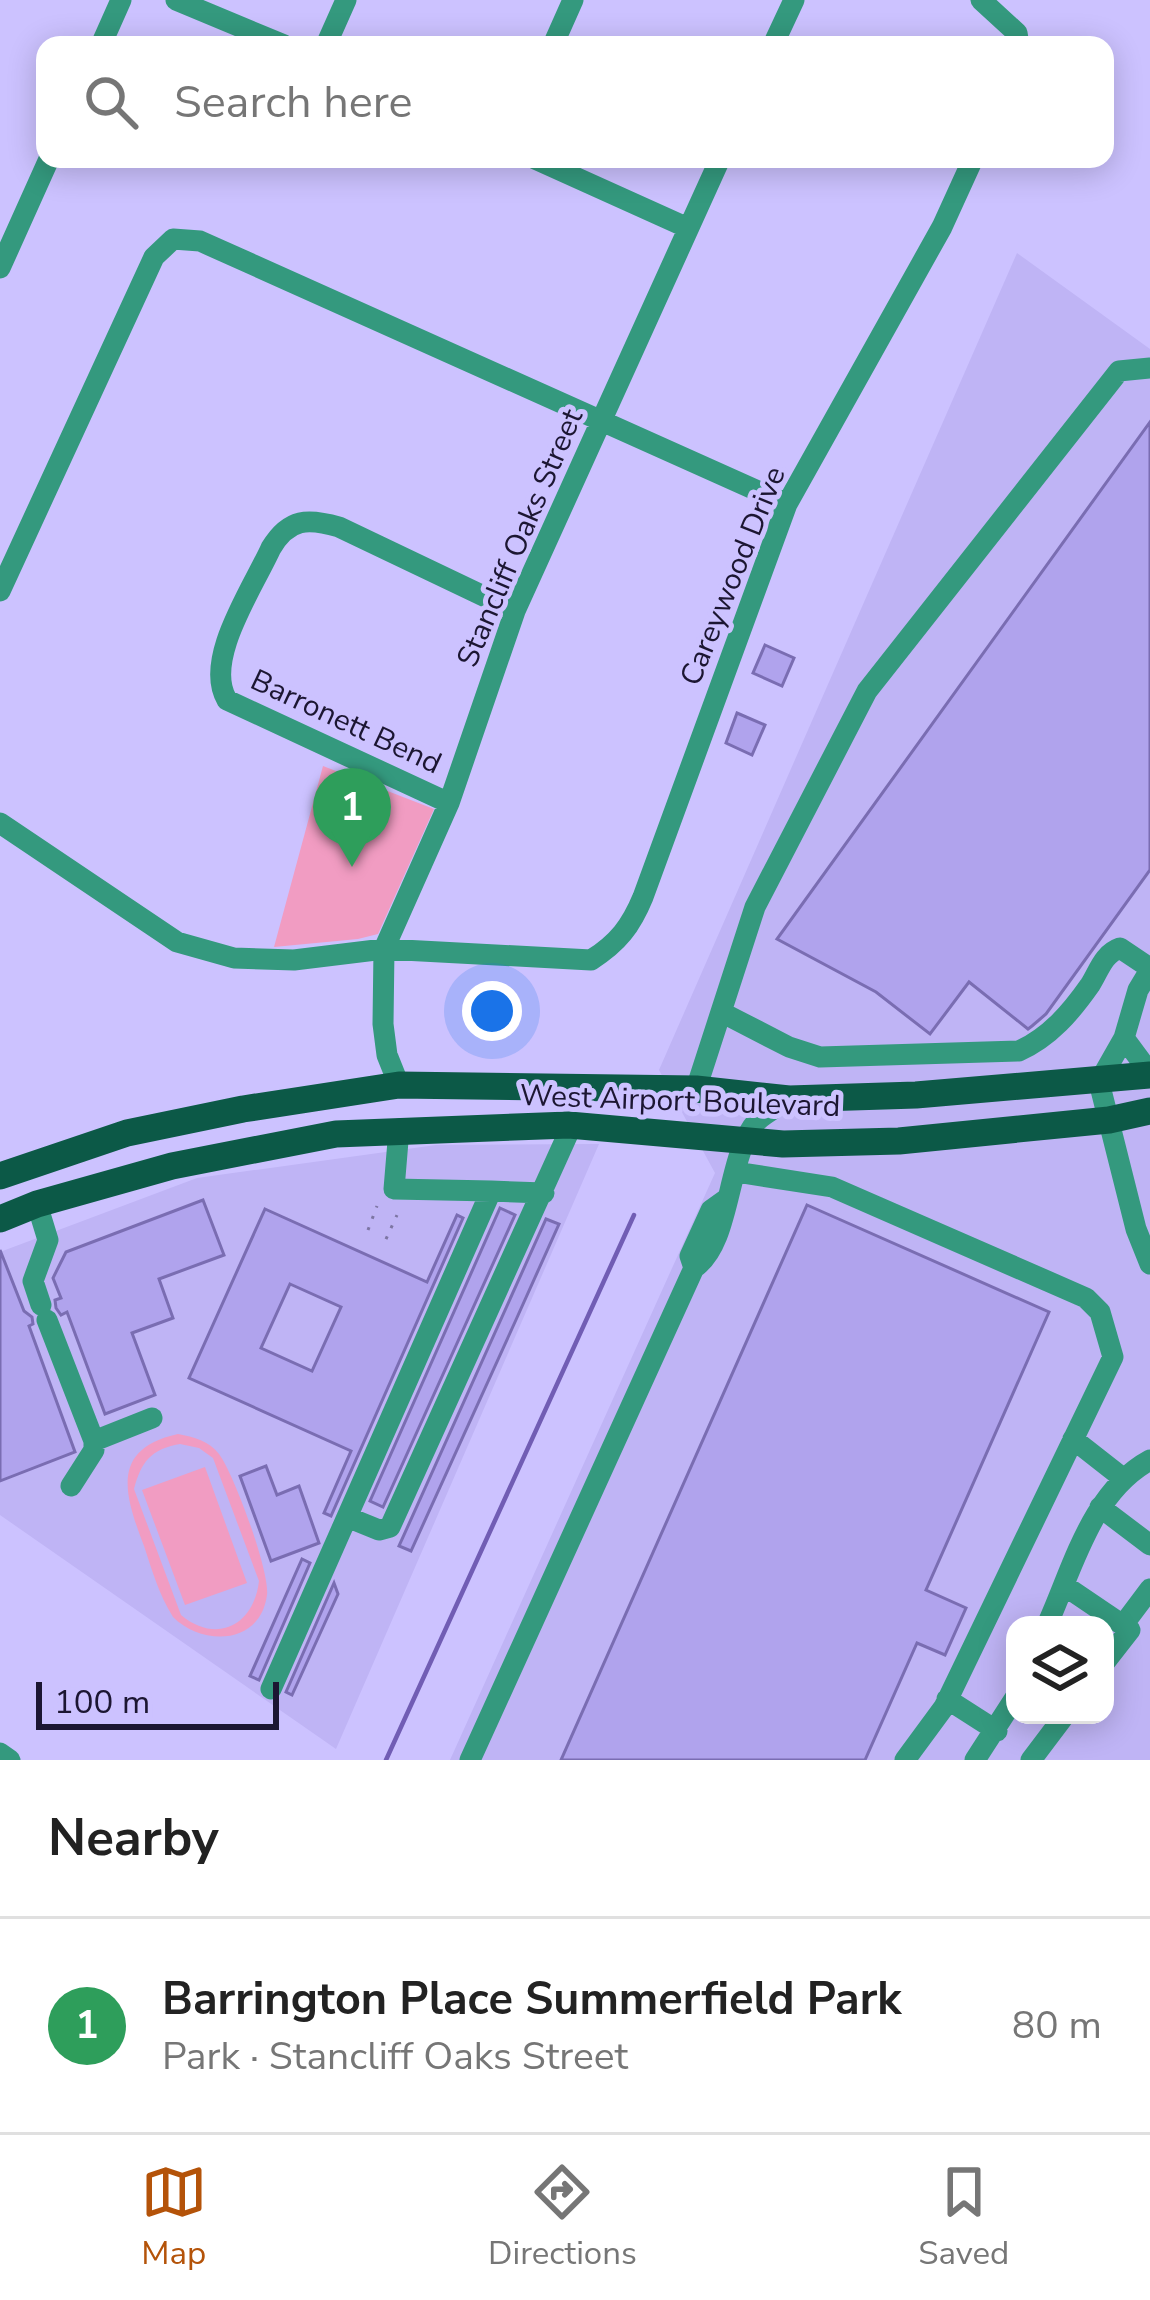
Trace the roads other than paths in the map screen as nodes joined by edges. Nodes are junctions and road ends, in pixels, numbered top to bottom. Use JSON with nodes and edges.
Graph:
{"nodes":[{"id":1,"x":121,"y":0,"type":"edge"},
{"id":2,"x":176,"y":0,"type":"edge"},
{"id":3,"x":346,"y":0,"type":"edge"},
{"id":4,"x":574,"y":0,"type":"edge"},
{"id":5,"x":794,"y":0,"type":"edge"},
{"id":6,"x":981,"y":0,"type":"edge"},
{"id":7,"x":104,"y":36,"type":"edge"},
{"id":8,"x":262,"y":36,"type":"edge"},
{"id":9,"x":330,"y":36,"type":"edge"},
{"id":10,"x":557,"y":36,"type":"edge"},
{"id":11,"x":777,"y":36,"type":"edge"},
{"id":12,"x":1018,"y":36,"type":"edge"},
{"id":13,"x":45,"y":168,"type":"edge"},
{"id":14,"x":555,"y":168,"type":"edge"},
{"id":15,"x":716,"y":168,"type":"edge"},
{"id":16,"x":969,"y":168,"type":"edge"},
{"id":17,"x":688,"y":228,"type":"junction"},
{"id":18,"x":0,"y":268,"type":"edge"},
{"id":19,"x":1150,"y":368,"type":"edge"},
{"id":20,"x":601,"y":422,"type":"junction"},
{"id":21,"x":787,"y":504,"type":"junction"},
{"id":22,"x":0,"y":591,"type":"edge"},
{"id":23,"x":515,"y":610,"type":"junction"},
{"id":24,"x":449,"y":802,"type":"junction"},
{"id":25,"x":0,"y":823,"type":"edge"},
{"id":26,"x":384,"y":949,"type":"junction"},
{"id":27,"x":1150,"y":969,"type":"edge"},
{"id":28,"x":721,"y":1012,"type":"junction"},
{"id":29,"x":1124,"y":1038,"type":"junction"},
{"id":30,"x":1150,"y":1074,"type":"edge"},
{"id":31,"x":1099,"y":1082,"type":"junction"},
{"id":32,"x":399,"y":1085,"type":"junction"},
{"id":33,"x":573,"y":1087,"type":"junction"},
{"id":34,"x":696,"y":1089,"type":"junction"},
{"id":35,"x":789,"y":1100,"type":"junction"},
{"id":36,"x":1150,"y":1112,"type":"edge"},
{"id":37,"x":1109,"y":1120,"type":"junction"},
{"id":38,"x":572,"y":1125,"type":"junction"},
{"id":39,"x":399,"y":1129,"type":"junction"},
{"id":40,"x":747,"y":1141,"type":"junction"},
{"id":41,"x":13,"y":1172,"type":"edge"},
{"id":42,"x":736,"y":1172,"type":"junction"},
{"id":43,"x":491,"y":1192,"type":"junction"},
{"id":44,"x":544,"y":1192,"type":"junction"},
{"id":45,"x":37,"y":1204,"type":"junction"},
{"id":46,"x":0,"y":1219,"type":"edge"},
{"id":47,"x":1150,"y":1264,"type":"edge"},
{"id":48,"x":152,"y":1418,"type":"dead end"},
{"id":49,"x":83,"y":1434,"type":"junction"},
{"id":50,"x":1073,"y":1439,"type":"junction"},
{"id":51,"x":1150,"y":1460,"type":"edge"},
{"id":52,"x":1124,"y":1479,"type":"junction"},
{"id":53,"x":71,"y":1486,"type":"dead end"},
{"id":54,"x":1100,"y":1507,"type":"junction"},
{"id":55,"x":347,"y":1517,"type":"junction"},
{"id":56,"x":1150,"y":1545,"type":"edge"},
{"id":57,"x":1064,"y":1586,"type":"junction"},
{"id":58,"x":1150,"y":1589,"type":"edge"},
{"id":59,"x":1051,"y":1616,"type":"edge"},
{"id":60,"x":1123,"y":1625,"type":"junction"},
{"id":61,"x":1114,"y":1650,"type":"edge"},
{"id":62,"x":271,"y":1689,"type":"dead end"},
{"id":63,"x":947,"y":1699,"type":"junction"},
{"id":64,"x":1006,"y":1714,"type":"edge"},
{"id":65,"x":1058,"y":1724,"type":"edge"},
{"id":66,"x":997,"y":1731,"type":"junction"},
{"id":67,"x":0,"y":1753,"type":"edge"},
{"id":68,"x":984,"y":1757,"type":"edge"},
{"id":69,"x":10,"y":1760,"type":"edge"},
{"id":70,"x":470,"y":1760,"type":"edge"},
{"id":71,"x":904,"y":1760,"type":"edge"},
{"id":72,"x":1030,"y":1760,"type":"edge"}],
"edges":[{"from":1,"to":7,"type":"street"},
{"from":2,"to":8,"type":"street"},
{"from":3,"to":9,"type":"street"},
{"from":4,"to":10,"type":"street"},
{"from":5,"to":11,"type":"street"},
{"from":6,"to":12,"type":"street"},
{"from":13,"to":18,"type":"street"},
{"from":14,"to":17,"type":"street"},
{"from":15,"to":17,"type":"street","name":"Stancliff Oaks Street"},
{"from":16,"to":21,"type":"street","name":"Careywood Drive"},
{"from":17,"to":20,"type":"street","name":"Stancliff Oaks Street"},
{"from":19,"to":28,"type":"street"},
{"from":20,"to":21,"type":"street"},
{"from":20,"to":22,"type":"street"},
{"from":20,"to":23,"type":"street","name":"Stancliff Oaks Street"},
{"from":21,"to":26,"type":"street","name":"Careywood Drive"},
{"from":23,"to":24,"type":"street","name":"Stancliff Oaks Street"},
{"from":23,"to":24,"type":"street","name":"Barronett Bend"},
{"from":24,"to":26,"type":"street","name":"Stancliff Oaks Street"},
{"from":25,"to":26,"type":"street"},
{"from":26,"to":32,"type":"street","name":"Stancliff Oaks Street"},
{"from":27,"to":28,"type":"street"},
{"from":27,"to":29,"type":"street"},
{"from":28,"to":34,"type":"street"},
{"from":29,"to":30,"type":"street"},
{"from":29,"to":31,"type":"street"},
{"from":30,"to":31,"type":"main road","name":"West Airport Boulevard"},
{"from":31,"to":35,"type":"main road","name":"West Airport Boulevard"},
{"from":31,"to":37,"type":"street"},
{"from":32,"to":33,"type":"main road","name":"West Airport Boulevard"},
{"from":32,"to":39,"type":"main road"},
{"from":32,"to":41,"type":"main road","name":"West Airport Boulevard"},
{"from":33,"to":34,"type":"main road","name":"West Airport Boulevard"},
{"from":33,"to":38,"type":"main road"},
{"from":34,"to":35,"type":"main road","name":"West Airport Boulevard"},
{"from":35,"to":40,"type":"street"},
{"from":36,"to":37,"type":"main road","name":"West Airport Boulevard"},
{"from":37,"to":40,"type":"main road","name":"West Airport Boulevard"},
{"from":37,"to":47,"type":"street"},
{"from":38,"to":39,"type":"main road","name":"West Airport Boulevard"},
{"from":38,"to":40,"type":"main road","name":"West Airport Boulevard"},
{"from":38,"to":44,"type":"street"},
{"from":39,"to":43,"type":"street"},
{"from":39,"to":45,"type":"main road","name":"West Airport Boulevard"},
{"from":40,"to":42,"type":"street"},
{"from":41,"to":45,"type":"main road"},
{"from":42,"to":50,"type":"street"},
{"from":42,"to":70,"type":"street"},
{"from":43,"to":44,"type":"street"},
{"from":43,"to":55,"type":"street"},
{"from":44,"to":55,"type":"street"},
{"from":45,"to":46,"type":"main road","name":"West Airport Boulevard"},
{"from":45,"to":49,"type":"street"},
{"from":48,"to":49,"type":"street"},
{"from":49,"to":53,"type":"street"},
{"from":50,"to":52,"type":"street"},
{"from":50,"to":63,"type":"street"},
{"from":51,"to":52,"type":"street"},
{"from":52,"to":54,"type":"street"},
{"from":54,"to":56,"type":"street"},
{"from":54,"to":57,"type":"street"},
{"from":55,"to":62,"type":"street"},
{"from":57,"to":59,"type":"street"},
{"from":57,"to":60,"type":"street"},
{"from":58,"to":60,"type":"street"},
{"from":60,"to":61,"type":"street"},
{"from":63,"to":66,"type":"street"},
{"from":63,"to":71,"type":"street"},
{"from":64,"to":66,"type":"street"},
{"from":65,"to":72,"type":"street"},
{"from":66,"to":68,"type":"street"},
{"from":67,"to":69,"type":"street"}]}
